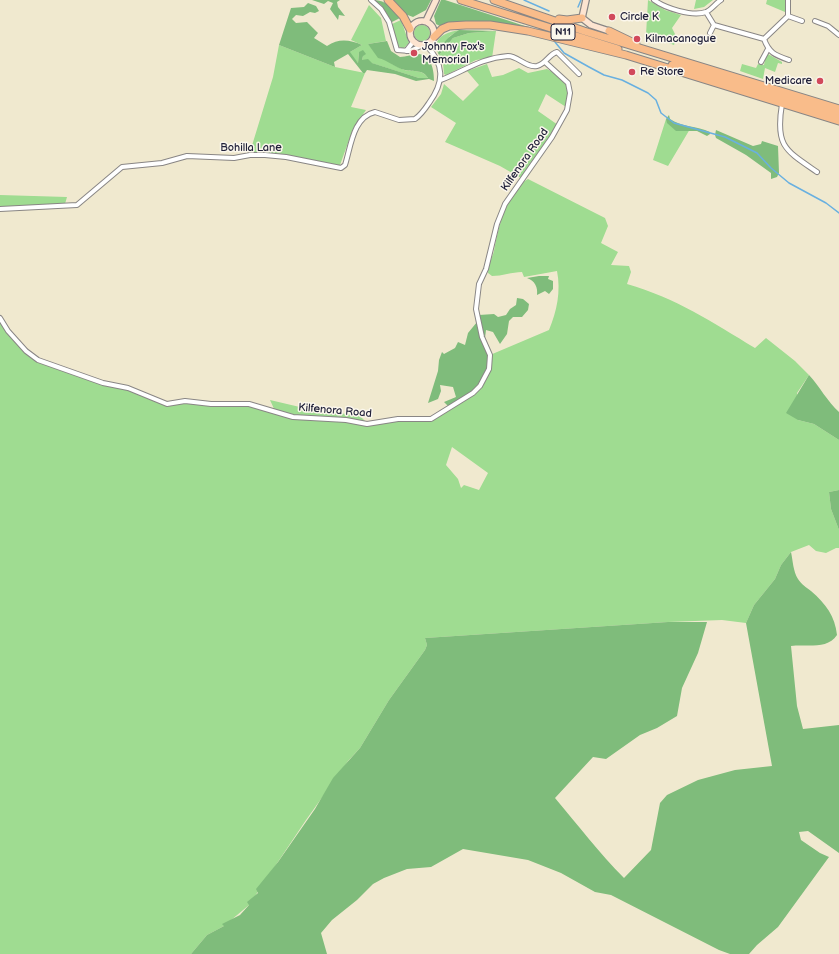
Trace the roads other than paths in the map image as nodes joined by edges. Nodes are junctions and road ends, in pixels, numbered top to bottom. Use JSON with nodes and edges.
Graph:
{"nodes":[{"id":1,"x":371,"y":0,"type":"edge"},
{"id":2,"x":388,"y":0,"type":"edge"},
{"id":3,"x":436,"y":0,"type":"edge"},
{"id":4,"x":461,"y":0,"type":"edge"},
{"id":5,"x":494,"y":0,"type":"edge"},
{"id":6,"x":586,"y":0,"type":"edge"},
{"id":7,"x":654,"y":0,"type":"edge"},
{"id":8,"x":721,"y":0,"type":"edge"},
{"id":9,"x":788,"y":0,"type":"edge"},
{"id":10,"x":522,"y":9,"type":"junction"},
{"id":11,"x":706,"y":12,"type":"junction"},
{"id":12,"x":788,"y":16,"type":"junction"},
{"id":13,"x":582,"y":18,"type":"junction"},
{"id":14,"x":426,"y":21,"type":"junction"},
{"id":15,"x":802,"y":21,"type":"dead end"},
{"id":16,"x":815,"y":21,"type":"dead end"},
{"id":17,"x":714,"y":26,"type":"junction"},
{"id":18,"x":410,"y":30,"type":"junction"},
{"id":19,"x":610,"y":31,"type":"joint"},
{"id":20,"x":710,"y":33,"type":"dead end"},
{"id":21,"x":839,"y":35,"type":"edge"},
{"id":22,"x":434,"y":37,"type":"junction"},
{"id":23,"x":764,"y":39,"type":"junction"},
{"id":24,"x":413,"y":42,"type":"junction"},
{"id":25,"x":424,"y":45,"type":"junction"},
{"id":26,"x":768,"y":49,"type":"junction"},
{"id":27,"x":406,"y":51,"type":"junction"},
{"id":28,"x":660,"y":55,"type":"junction"},
{"id":29,"x":789,"y":60,"type":"dead end"},
{"id":30,"x":545,"y":62,"type":"junction"},
{"id":31,"x":761,"y":62,"type":"dead end"},
{"id":32,"x":579,"y":74,"type":"dead end"},
{"id":33,"x":441,"y":80,"type":"junction"},
{"id":34,"x":782,"y":104,"type":"junction"},
{"id":35,"x":823,"y":104,"type":"junction"},
{"id":36,"x":839,"y":105,"type":"edge"},
{"id":37,"x":839,"y":109,"type":"edge"},
{"id":38,"x":839,"y":116,"type":"edge"},
{"id":39,"x":839,"y":121,"type":"edge"},
{"id":40,"x":817,"y":172,"type":"dead end"},
{"id":41,"x":0,"y":210,"type":"edge"},
{"id":42,"x":0,"y":318,"type":"edge"}],
"edges":[{"from":1,"to":27,"type":"street"},
{"from":2,"to":18,"type":"highway"},
{"from":3,"to":14,"type":"main road"},
{"from":4,"to":38,"type":"highway","number":"N11"},
{"from":5,"to":10,"type":"highway","number":"N11"},
{"from":6,"to":13,"type":"main road"},
{"from":7,"to":11,"type":"street"},
{"from":8,"to":11,"type":"street"},
{"from":9,"to":12,"type":"street"},
{"from":10,"to":13,"type":"highway","number":"N11"},
{"from":10,"to":28,"type":"highway","number":"N11"},
{"from":11,"to":17,"type":"street"},
{"from":12,"to":15,"type":"street"},
{"from":12,"to":23,"type":"street"},
{"from":13,"to":19,"type":"main road"},
{"from":14,"to":18,"type":"main road"},
{"from":14,"to":22,"type":"main road"},
{"from":16,"to":21,"type":"street"},
{"from":17,"to":20,"type":"street"},
{"from":17,"to":23,"type":"street"},
{"from":18,"to":24,"type":"main road"},
{"from":19,"to":28,"type":"highway","number":"N11"},
{"from":22,"to":25,"type":"main road"},
{"from":22,"to":34,"type":"highway","number":"N11"},
{"from":23,"to":26,"type":"street"},
{"from":24,"to":25,"type":"main road"},
{"from":24,"to":27,"type":"street"},
{"from":25,"to":27,"type":"street"},
{"from":25,"to":33,"type":"street"},
{"from":26,"to":29,"type":"street"},
{"from":26,"to":31,"type":"street"},
{"from":28,"to":35,"type":"highway","number":"N11"},
{"from":30,"to":32,"type":"street"},
{"from":30,"to":33,"type":"street"},
{"from":30,"to":42,"type":"street","name":"Kilfenora Road"},
{"from":33,"to":41,"type":"street","name":"Bohilla Lane"},
{"from":34,"to":39,"type":"highway","number":"N11"},
{"from":34,"to":40,"type":"street"},
{"from":35,"to":36,"type":"highway","number":"N11"},
{"from":35,"to":37,"type":"highway","number":"N11"}]}
